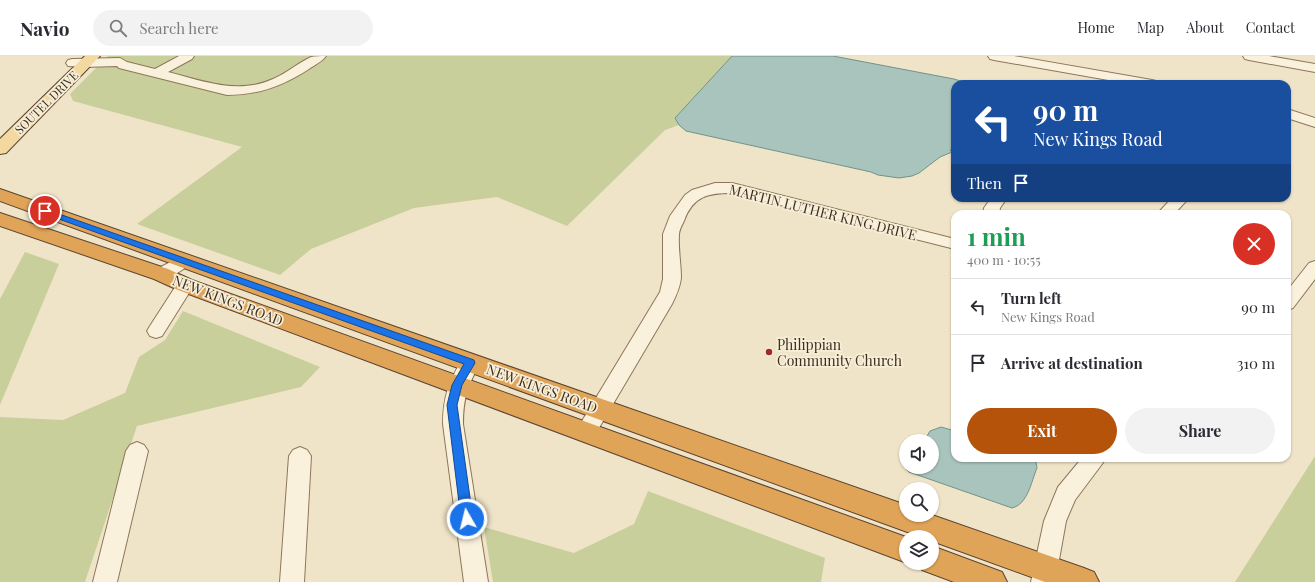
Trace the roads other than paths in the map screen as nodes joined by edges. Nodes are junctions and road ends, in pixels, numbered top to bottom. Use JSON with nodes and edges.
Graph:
{"nodes":[{"id":1,"x":188,"y":56,"type":"edge"},
{"id":2,"x":320,"y":56,"type":"edge"},
{"id":3,"x":994,"y":56,"type":"edge"},
{"id":4,"x":1249,"y":56,"type":"edge"},
{"id":5,"x":84,"y":61,"type":"edge"},
{"id":6,"x":1315,"y":68,"type":"edge"},
{"id":7,"x":158,"y":73,"type":"junction"},
{"id":8,"x":1113,"y":80,"type":"edge"},
{"id":9,"x":1291,"y":114,"type":"edge"},
{"id":10,"x":1315,"y":123,"type":"edge"},
{"id":11,"x":0,"y":136,"type":"edge"},
{"id":12,"x":0,"y":149,"type":"edge"},
{"id":13,"x":0,"y":195,"type":"edge"},
{"id":14,"x":1177,"y":202,"type":"edge"},
{"id":15,"x":1169,"y":210,"type":"edge"},
{"id":16,"x":0,"y":219,"type":"edge"},
{"id":17,"x":951,"y":243,"type":"edge"},
{"id":18,"x":184,"y":261,"type":"junction"},
{"id":19,"x":1315,"y":267,"type":"edge"},
{"id":20,"x":161,"y":274,"type":"junction"},
{"id":21,"x":184,"y":285,"type":"junction"},
{"id":22,"x":1291,"y":299,"type":"edge"},
{"id":23,"x":156,"y":331,"type":"dead end"},
{"id":24,"x":470,"y":363,"type":"junction"},
{"id":25,"x":457,"y":385,"type":"junction"},
{"id":26,"x":600,"y":409,"type":"junction"},
{"id":27,"x":586,"y":432,"type":"junction"},
{"id":28,"x":137,"y":451,"type":"dead end"},
{"id":29,"x":300,"y":456,"type":"dead end"},
{"id":30,"x":1092,"y":462,"type":"edge"},
{"id":31,"x":899,"y":547,"type":"edge"},
{"id":32,"x":939,"y":563,"type":"edge"},
{"id":33,"x":1044,"y":575,"type":"edge"},
{"id":34,"x":105,"y":582,"type":"edge"},
{"id":35,"x":292,"y":582,"type":"edge"},
{"id":36,"x":476,"y":582,"type":"edge"},
{"id":37,"x":992,"y":582,"type":"edge"},
{"id":38,"x":1084,"y":582,"type":"edge"}],
"edges":[{"from":1,"to":7,"type":"street"},
{"from":2,"to":7,"type":"street"},
{"from":3,"to":8,"type":"street"},
{"from":4,"to":6,"type":"street"},
{"from":5,"to":7,"type":"street"},
{"from":5,"to":11,"type":"main road","name":"SOUTEL DRIVE"},
{"from":5,"to":12,"type":"main road","name":"SOUTEL DRIVE"},
{"from":9,"to":10,"type":"street"},
{"from":13,"to":18,"type":"highway","name":"NEW KINGS ROAD"},
{"from":14,"to":15,"type":"street"},
{"from":16,"to":20,"type":"highway","name":"NEW KINGS ROAD"},
{"from":17,"to":26,"type":"street","name":"MARTIN LUTHER KING DRIVE"},
{"from":18,"to":20,"type":"street"},
{"from":18,"to":24,"type":"highway","name":"NEW KINGS ROAD"},
{"from":19,"to":22,"type":"street"},
{"from":20,"to":21,"type":"highway","name":"NEW KINGS ROAD"},
{"from":21,"to":23,"type":"street"},
{"from":21,"to":25,"type":"highway","name":"NEW KINGS ROAD"},
{"from":24,"to":25,"type":"street"},
{"from":24,"to":26,"type":"highway","name":"NEW KINGS ROAD"},
{"from":25,"to":27,"type":"highway","name":"NEW KINGS ROAD"},
{"from":25,"to":36,"type":"street"},
{"from":26,"to":27,"type":"street","name":"MARTIN LUTHER KING DRIVE"},
{"from":26,"to":33,"type":"highway","name":"NEW KINGS ROAD"},
{"from":27,"to":31,"type":"highway","name":"NEW KINGS ROAD"},
{"from":28,"to":34,"type":"street"},
{"from":29,"to":35,"type":"street"},
{"from":30,"to":33,"type":"street"},
{"from":32,"to":37,"type":"highway"},
{"from":33,"to":38,"type":"highway","name":"NEW KINGS ROAD"}]}
